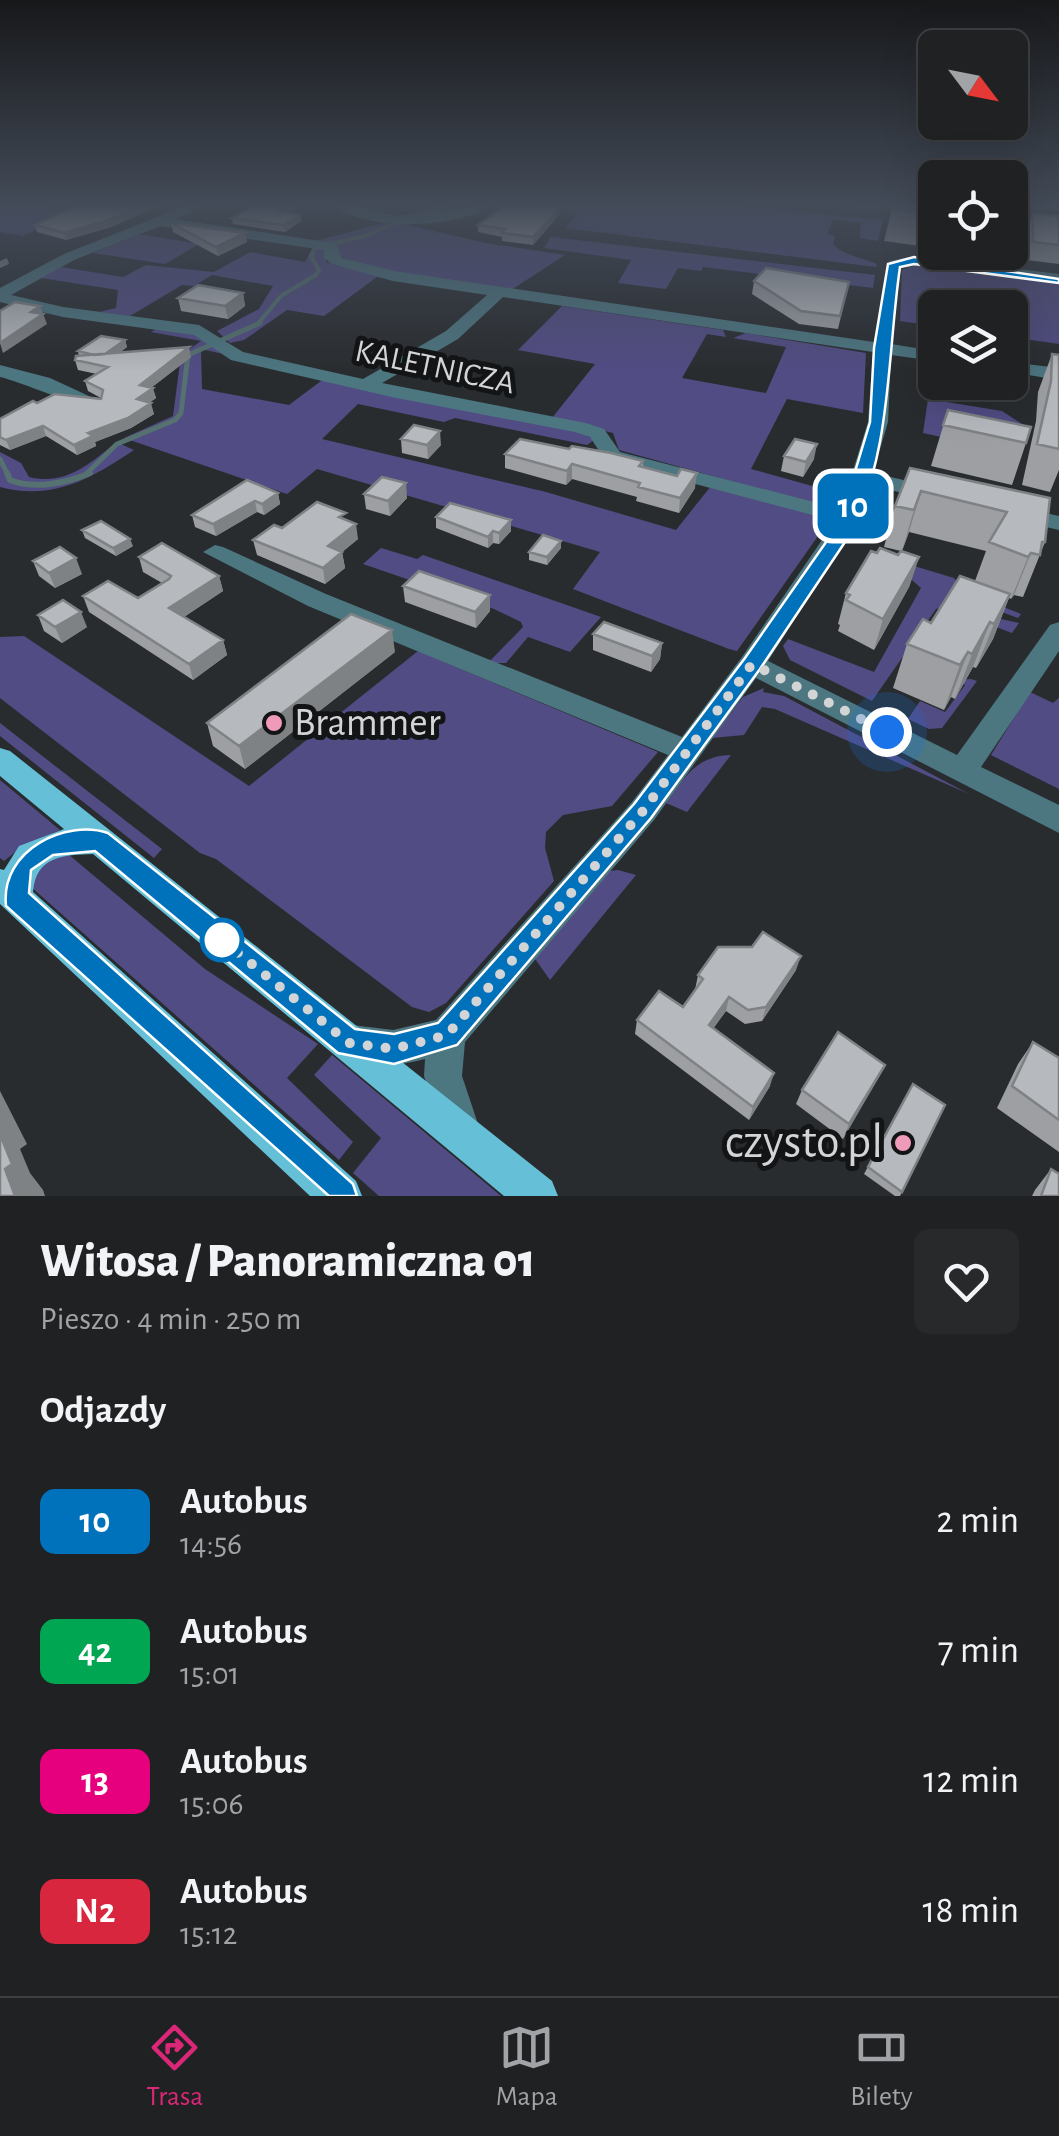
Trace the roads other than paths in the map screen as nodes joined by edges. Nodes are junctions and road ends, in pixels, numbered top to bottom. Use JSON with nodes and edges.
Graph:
{"nodes":[{"id":1,"x":63,"y":261,"type":"edge"},
{"id":2,"x":337,"y":261,"type":"edge"},
{"id":3,"x":1059,"y":280,"type":"edge"},
{"id":4,"x":500,"y":292,"type":"junction"},
{"id":5,"x":0,"y":295,"type":"edge"},
{"id":6,"x":881,"y":348,"type":"junction"},
{"id":7,"x":918,"y":353,"type":"edge"},
{"id":8,"x":1028,"y":370,"type":"edge"},
{"id":9,"x":0,"y":371,"type":"edge"},
{"id":10,"x":1059,"y":374,"type":"edge"},
{"id":11,"x":366,"y":385,"type":"junction"},
{"id":12,"x":94,"y":403,"type":"edge"},
{"id":13,"x":862,"y":477,"type":"junction"},
{"id":14,"x":962,"y":500,"type":"edge"},
{"id":15,"x":1001,"y":510,"type":"edge"},
{"id":16,"x":850,"y":518,"type":"junction"},
{"id":17,"x":1059,"y":523,"type":"edge"},
{"id":18,"x":216,"y":552,"type":"dead end"},
{"id":19,"x":1059,"y":631,"type":"edge"},
{"id":20,"x":752,"y":664,"type":"junction"},
{"id":21,"x":689,"y":752,"type":"junction"},
{"id":22,"x":0,"y":760,"type":"edge"},
{"id":23,"x":962,"y":771,"type":"junction"},
{"id":24,"x":1059,"y":820,"type":"edge"},
{"id":25,"x":100,"y":840,"type":"junction"},
{"id":26,"x":8,"y":890,"type":"edge"},
{"id":27,"x":447,"y":1035,"type":"junction"},
{"id":28,"x":349,"y":1043,"type":"junction"},
{"id":29,"x":461,"y":1134,"type":"junction"},
{"id":30,"x":341,"y":1196,"type":"edge"},
{"id":31,"x":536,"y":1196,"type":"edge"}],
"edges":[{"from":1,"to":5,"type":"street"},
{"from":2,"to":4,"type":"street"},
{"from":3,"to":6,"type":"street"},
{"from":4,"to":6,"type":"street"},
{"from":4,"to":11,"type":"street"},
{"from":5,"to":11,"type":"street","name":"KALETNICZA"},
{"from":6,"to":7,"type":"street"},
{"from":6,"to":13,"type":"street"},
{"from":8,"to":10,"type":"street"},
{"from":9,"to":12,"type":"street"},
{"from":11,"to":16,"type":"street","name":"KALETNICZA"},
{"from":13,"to":14,"type":"street"},
{"from":13,"to":16,"type":"street"},
{"from":15,"to":17,"type":"street"},
{"from":16,"to":20,"type":"street"},
{"from":18,"to":21,"type":"street"},
{"from":19,"to":23,"type":"street"},
{"from":20,"to":21,"type":"street"},
{"from":20,"to":23,"type":"street"},
{"from":21,"to":27,"type":"street"},
{"from":22,"to":25,"type":"main road"},
{"from":23,"to":24,"type":"street"},
{"from":25,"to":26,"type":"main road"},
{"from":25,"to":28,"type":"main road"},
{"from":26,"to":30,"type":"main road"},
{"from":27,"to":28,"type":"street"},
{"from":27,"to":29,"type":"street"},
{"from":28,"to":29,"type":"main road"},
{"from":29,"to":31,"type":"main road"}]}
